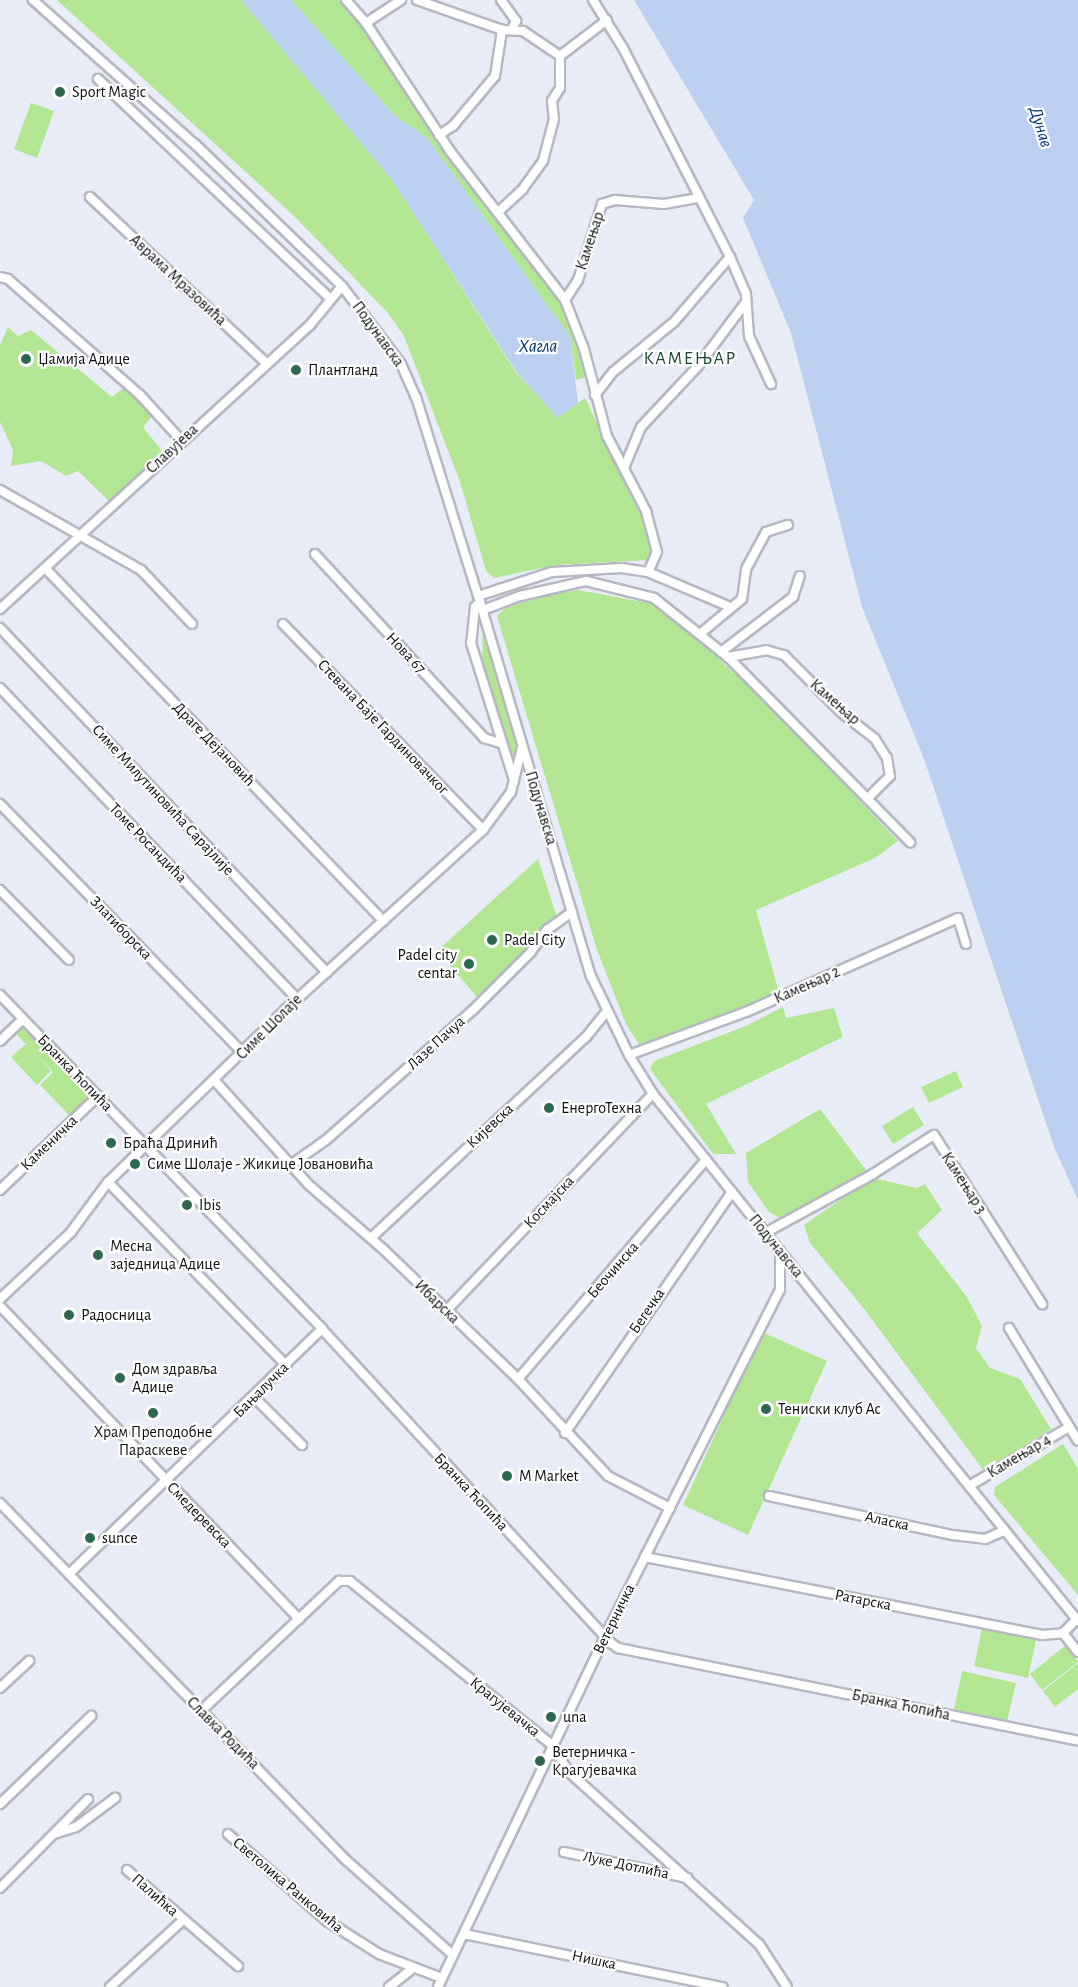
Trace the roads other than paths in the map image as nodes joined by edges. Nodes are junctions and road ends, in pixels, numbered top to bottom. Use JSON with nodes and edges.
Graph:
{"nodes":[{"id":1,"x":33,"y":0,"type":"edge"},
{"id":2,"x":346,"y":0,"type":"edge"},
{"id":3,"x":398,"y":0,"type":"edge"},
{"id":4,"x":417,"y":0,"type":"edge"},
{"id":5,"x":501,"y":0,"type":"edge"},
{"id":6,"x":593,"y":0,"type":"edge"},
{"id":7,"x":607,"y":20,"type":"junction"},
{"id":8,"x":366,"y":22,"type":"junction"},
{"id":9,"x":513,"y":27,"type":"junction"},
{"id":10,"x":502,"y":30,"type":"junction"},
{"id":11,"x":560,"y":56,"type":"junction"},
{"id":12,"x":98,"y":79,"type":"dead end"},
{"id":13,"x":439,"y":135,"type":"junction"},
{"id":14,"x":90,"y":197,"type":"dead end"},
{"id":15,"x":698,"y":198,"type":"junction"},
{"id":16,"x":498,"y":212,"type":"junction"},
{"id":17,"x":730,"y":257,"type":"junction"},
{"id":18,"x":1,"y":276,"type":"edge"},
{"id":19,"x":342,"y":286,"type":"junction"},
{"id":20,"x":332,"y":299,"type":"junction"},
{"id":21,"x":565,"y":300,"type":"junction"},
{"id":22,"x":746,"y":302,"type":"junction"},
{"id":23,"x":266,"y":363,"type":"junction"},
{"id":24,"x":771,"y":384,"type":"dead end"},
{"id":25,"x":595,"y":395,"type":"junction"},
{"id":26,"x":181,"y":440,"type":"junction"},
{"id":27,"x":624,"y":468,"type":"junction"},
{"id":28,"x":0,"y":490,"type":"edge"},
{"id":29,"x":788,"y":525,"type":"dead end"},
{"id":30,"x":81,"y":533,"type":"junction"},
{"id":31,"x":315,"y":554,"type":"dead end"},
{"id":32,"x":45,"y":568,"type":"junction"},
{"id":33,"x":648,"y":572,"type":"junction"},
{"id":34,"x":800,"y":576,"type":"dead end"},
{"id":35,"x":480,"y":603,"type":"junction"},
{"id":36,"x":730,"y":607,"type":"junction"},
{"id":37,"x":0,"y":609,"type":"edge"},
{"id":38,"x":192,"y":624,"type":"dead end"},
{"id":39,"x":283,"y":624,"type":"dead end"},
{"id":40,"x":0,"y":628,"type":"edge"},
{"id":41,"x":701,"y":633,"type":"junction"},
{"id":42,"x":725,"y":654,"type":"junction"},
{"id":43,"x":0,"y":688,"type":"edge"},
{"id":44,"x":500,"y":743,"type":"junction"},
{"id":45,"x":522,"y":748,"type":"junction"},
{"id":46,"x":514,"y":780,"type":"junction"},
{"id":47,"x":868,"y":798,"type":"junction"},
{"id":48,"x":0,"y":804,"type":"edge"},
{"id":49,"x":483,"y":830,"type":"junction"},
{"id":50,"x":910,"y":842,"type":"dead end"},
{"id":51,"x":0,"y":890,"type":"edge"},
{"id":52,"x":572,"y":912,"type":"junction"},
{"id":53,"x":383,"y":921,"type":"junction"},
{"id":54,"x":966,"y":944,"type":"dead end"},
{"id":55,"x":69,"y":960,"type":"dead end"},
{"id":56,"x":327,"y":972,"type":"junction"},
{"id":57,"x":0,"y":995,"type":"edge"},
{"id":58,"x":297,"y":999,"type":"junction"},
{"id":59,"x":606,"y":1012,"type":"junction"},
{"id":60,"x":23,"y":1019,"type":"junction"},
{"id":61,"x":0,"y":1041,"type":"edge"},
{"id":62,"x":243,"y":1053,"type":"junction"},
{"id":63,"x":629,"y":1055,"type":"junction"},
{"id":64,"x":215,"y":1081,"type":"junction"},
{"id":65,"x":653,"y":1094,"type":"junction"},
{"id":66,"x":98,"y":1096,"type":"junction"},
{"id":67,"x":147,"y":1147,"type":"junction"},
{"id":68,"x":706,"y":1160,"type":"junction"},
{"id":69,"x":292,"y":1164,"type":"junction"},
{"id":70,"x":108,"y":1182,"type":"junction"},
{"id":71,"x":0,"y":1190,"type":"edge"},
{"id":72,"x":732,"y":1192,"type":"junction"},
{"id":73,"x":765,"y":1233,"type":"junction"},
{"id":74,"x":371,"y":1238,"type":"junction"},
{"id":75,"x":780,"y":1250,"type":"junction"},
{"id":76,"x":0,"y":1299,"type":"edge"},
{"id":77,"x":1042,"y":1304,"type":"dead end"},
{"id":78,"x":0,"y":1306,"type":"edge"},
{"id":79,"x":446,"y":1311,"type":"junction"},
{"id":80,"x":1009,"y":1328,"type":"dead end"},
{"id":81,"x":322,"y":1329,"type":"junction"},
{"id":82,"x":285,"y":1365,"type":"junction"},
{"id":83,"x":518,"y":1379,"type":"junction"},
{"id":84,"x":254,"y":1397,"type":"junction"},
{"id":85,"x":1069,"y":1427,"type":"junction"},
{"id":86,"x":565,"y":1433,"type":"junction"},
{"id":87,"x":1078,"y":1441,"type":"edge"},
{"id":88,"x":302,"y":1445,"type":"dead end"},
{"id":89,"x":167,"y":1481,"type":"junction"},
{"id":90,"x":969,"y":1486,"type":"junction"},
{"id":91,"x":768,"y":1496,"type":"dead end"},
{"id":92,"x":0,"y":1503,"type":"edge"},
{"id":93,"x":670,"y":1508,"type":"junction"},
{"id":94,"x":1004,"y":1531,"type":"junction"},
{"id":95,"x":645,"y":1557,"type":"junction"},
{"id":96,"x":69,"y":1574,"type":"junction"},
{"id":97,"x":299,"y":1619,"type":"junction"},
{"id":98,"x":1077,"y":1620,"type":"edge"},
{"id":99,"x":1063,"y":1633,"type":"junction"},
{"id":100,"x":606,"y":1634,"type":"junction"},
{"id":101,"x":1078,"y":1652,"type":"edge"},
{"id":102,"x":29,"y":1661,"type":"dead end"},
{"id":103,"x":0,"y":1688,"type":"edge"},
{"id":104,"x":201,"y":1711,"type":"junction"},
{"id":105,"x":91,"y":1716,"type":"dead end"},
{"id":106,"x":1078,"y":1741,"type":"edge"},
{"id":107,"x":552,"y":1745,"type":"junction"},
{"id":108,"x":115,"y":1798,"type":"dead end"},
{"id":109,"x":88,"y":1799,"type":"dead end"},
{"id":110,"x":0,"y":1804,"type":"edge"},
{"id":111,"x":54,"y":1834,"type":"junction"},
{"id":112,"x":228,"y":1834,"type":"dead end"},
{"id":113,"x":564,"y":1852,"type":"dead end"},
{"id":114,"x":127,"y":1870,"type":"dead end"},
{"id":115,"x":688,"y":1878,"type":"junction"},
{"id":116,"x":0,"y":1888,"type":"edge"},
{"id":117,"x":183,"y":1920,"type":"junction"},
{"id":118,"x":464,"y":1934,"type":"junction"},
{"id":119,"x":453,"y":1955,"type":"junction"},
{"id":120,"x":238,"y":1966,"type":"dead end"},
{"id":121,"x":412,"y":1969,"type":"junction"},
{"id":122,"x":442,"y":1978,"type":"junction"},
{"id":123,"x":110,"y":1987,"type":"edge"},
{"id":124,"x":389,"y":1987,"type":"edge"},
{"id":125,"x":438,"y":1987,"type":"edge"},
{"id":126,"x":723,"y":1987,"type":"edge"},
{"id":127,"x":787,"y":1987,"type":"edge"}],
"edges":[{"from":1,"to":19,"type":"street","name":"Подунавска"},
{"from":2,"to":8,"type":"street"},
{"from":3,"to":8,"type":"street"},
{"from":4,"to":10,"type":"street"},
{"from":5,"to":9,"type":"street"},
{"from":6,"to":7,"type":"street"},
{"from":7,"to":11,"type":"street"},
{"from":7,"to":15,"type":"street"},
{"from":8,"to":13,"type":"street"},
{"from":9,"to":10,"type":"street"},
{"from":9,"to":11,"type":"street"},
{"from":10,"to":13,"type":"street"},
{"from":11,"to":16,"type":"street"},
{"from":12,"to":20,"type":"street"},
{"from":13,"to":16,"type":"street"},
{"from":14,"to":23,"type":"street","name":"Аврама Мразовића"},
{"from":15,"to":17,"type":"street"},
{"from":15,"to":21,"type":"street","name":"Камењар"},
{"from":16,"to":21,"type":"street"},
{"from":17,"to":22,"type":"street"},
{"from":17,"to":25,"type":"street"},
{"from":18,"to":26,"type":"street"},
{"from":19,"to":20,"type":"street","name":"Славујева"},
{"from":19,"to":35,"type":"street","name":"Подунавска"},
{"from":20,"to":23,"type":"street","name":"Славујева"},
{"from":21,"to":25,"type":"street"},
{"from":22,"to":24,"type":"street"},
{"from":22,"to":27,"type":"street"},
{"from":23,"to":26,"type":"street","name":"Славујева"},
{"from":25,"to":27,"type":"street"},
{"from":26,"to":30,"type":"street","name":"Славујева"},
{"from":27,"to":33,"type":"street"},
{"from":28,"to":30,"type":"street"},
{"from":29,"to":36,"type":"street"},
{"from":30,"to":32,"type":"street","name":"Славујева"},
{"from":30,"to":38,"type":"street"},
{"from":31,"to":44,"type":"street","name":"Нова 67"},
{"from":32,"to":37,"type":"street","name":"Славујева"},
{"from":32,"to":53,"type":"street","name":"Драге Дејановић"},
{"from":33,"to":35,"type":"street"},
{"from":33,"to":36,"type":"street"},
{"from":34,"to":42,"type":"street"},
{"from":35,"to":41,"type":"street"},
{"from":35,"to":44,"type":"street"},
{"from":35,"to":45,"type":"street","name":"Подунавска"},
{"from":36,"to":41,"type":"street"},
{"from":39,"to":49,"type":"street","name":"Стевана Баје Гардиновачког"},
{"from":40,"to":56,"type":"street","name":"Симе Милутиновића Сарајлије"},
{"from":41,"to":42,"type":"street"},
{"from":42,"to":47,"type":"street"},
{"from":42,"to":47,"type":"street","name":"Камењар"},
{"from":43,"to":58,"type":"street","name":"Томе Росандића"},
{"from":44,"to":46,"type":"street"},
{"from":45,"to":46,"type":"street","name":"Симе Шолаје"},
{"from":45,"to":52,"type":"street","name":"Подунавска"},
{"from":46,"to":49,"type":"street","name":"Симе Шолаје"},
{"from":47,"to":50,"type":"street"},
{"from":48,"to":62,"type":"street","name":"Златиборска"},
{"from":49,"to":53,"type":"street","name":"Симе Шолаје"},
{"from":51,"to":55,"type":"street"},
{"from":52,"to":59,"type":"street","name":"Подунавска"},
{"from":52,"to":69,"type":"street","name":"Лазе Пачуа"},
{"from":53,"to":56,"type":"street","name":"Симе Шолаје"},
{"from":54,"to":63,"type":"street","name":"Камењар 2"},
{"from":56,"to":58,"type":"street","name":"Симе Шолаје"},
{"from":57,"to":60,"type":"street","name":"Бранка Ћопића"},
{"from":58,"to":62,"type":"street","name":"Симе Шолаје"},
{"from":59,"to":63,"type":"street","name":"Подунавска"},
{"from":59,"to":74,"type":"street","name":"Кијевска"},
{"from":60,"to":61,"type":"street"},
{"from":60,"to":66,"type":"street","name":"Бранка Ћопића"},
{"from":62,"to":64,"type":"street","name":"Симе Шолаје"},
{"from":63,"to":65,"type":"street","name":"Подунавска"},
{"from":64,"to":67,"type":"street","name":"Симе Шолаје"},
{"from":64,"to":69,"type":"street","name":"Ибарска"},
{"from":65,"to":68,"type":"street","name":"Подунавска"},
{"from":65,"to":79,"type":"street","name":"Космајска"},
{"from":66,"to":67,"type":"street","name":"Бранка Ћопића"},
{"from":66,"to":71,"type":"street","name":"Каменичка"},
{"from":67,"to":70,"type":"street","name":"Симе Шолаје"},
{"from":67,"to":81,"type":"street","name":"Бранка Ћопића"},
{"from":68,"to":72,"type":"street","name":"Подунавска"},
{"from":68,"to":83,"type":"street","name":"Беочинска"},
{"from":69,"to":74,"type":"street","name":"Ибарска"},
{"from":70,"to":76,"type":"street","name":"Симе Шолаје"},
{"from":70,"to":82,"type":"street"},
{"from":72,"to":73,"type":"street","name":"Подунавска"},
{"from":72,"to":86,"type":"street","name":"Бегечка"},
{"from":73,"to":75,"type":"street","name":"Подунавска"},
{"from":73,"to":77,"type":"street","name":"Камењар 3"},
{"from":74,"to":79,"type":"street","name":"Ибарска"},
{"from":75,"to":90,"type":"street","name":"Подунавска"},
{"from":75,"to":93,"type":"street","name":"Ветерничка"},
{"from":78,"to":89,"type":"street","name":"Смедеревска"},
{"from":79,"to":83,"type":"street","name":"Ибарска"},
{"from":80,"to":85,"type":"street","name":"Камењар 4"},
{"from":81,"to":82,"type":"street","name":"Бањалучка"},
{"from":81,"to":100,"type":"street","name":"Бранка Ћопића"},
{"from":82,"to":84,"type":"street","name":"Бањалучка"},
{"from":83,"to":86,"type":"street","name":"Ибарска"},
{"from":84,"to":88,"type":"street"},
{"from":84,"to":89,"type":"street","name":"Бањалучка"},
{"from":85,"to":87,"type":"street","name":"Камењар 4"},
{"from":85,"to":90,"type":"street","name":"Камењар 4"},
{"from":86,"to":93,"type":"street","name":"Ибарска"},
{"from":89,"to":96,"type":"street","name":"Бањалучка"},
{"from":89,"to":97,"type":"street","name":"Смедеревска"},
{"from":90,"to":94,"type":"street","name":"Подунавска"},
{"from":91,"to":94,"type":"street","name":"Аласка"},
{"from":92,"to":96,"type":"street","name":"Славка Родића"},
{"from":93,"to":95,"type":"street","name":"Ветерничка"},
{"from":94,"to":98,"type":"street","name":"Подунавска"},
{"from":95,"to":99,"type":"street","name":"Ратарска"},
{"from":95,"to":100,"type":"street","name":"Ветерничка"},
{"from":96,"to":104,"type":"street","name":"Славка Родића"},
{"from":97,"to":104,"type":"street","name":"Крагујевачка"},
{"from":97,"to":107,"type":"street","name":"Крагујевачка"},
{"from":98,"to":99,"type":"street"},
{"from":99,"to":101,"type":"street"},
{"from":100,"to":106,"type":"street","name":"Бранка Ћопића"},
{"from":100,"to":107,"type":"street","name":"Ветерничка"},
{"from":102,"to":103,"type":"street"},
{"from":104,"to":119,"type":"street","name":"Славка Родића"},
{"from":105,"to":110,"type":"street"},
{"from":107,"to":115,"type":"street","name":"Крагујевачка"},
{"from":107,"to":118,"type":"street","name":"Ветерничка"},
{"from":108,"to":111,"type":"street"},
{"from":109,"to":111,"type":"street"},
{"from":111,"to":116,"type":"street"},
{"from":112,"to":121,"type":"street","name":"Светолика Ранковића"},
{"from":113,"to":115,"type":"street","name":"Луке Дотлића"},
{"from":114,"to":117,"type":"street","name":"Палићка"},
{"from":115,"to":127,"type":"street","name":"Крагујевачка"},
{"from":117,"to":120,"type":"street","name":"Палићка"},
{"from":117,"to":123,"type":"street","name":"Палићка"},
{"from":118,"to":119,"type":"street","name":"Ветерничка"},
{"from":118,"to":126,"type":"street","name":"Нишка"},
{"from":119,"to":122,"type":"street","name":"Ветерничка"},
{"from":121,"to":122,"type":"street","name":"Светолика Ранковића"},
{"from":121,"to":124,"type":"street"},
{"from":122,"to":125,"type":"street","name":"Ветерничка"}]}
